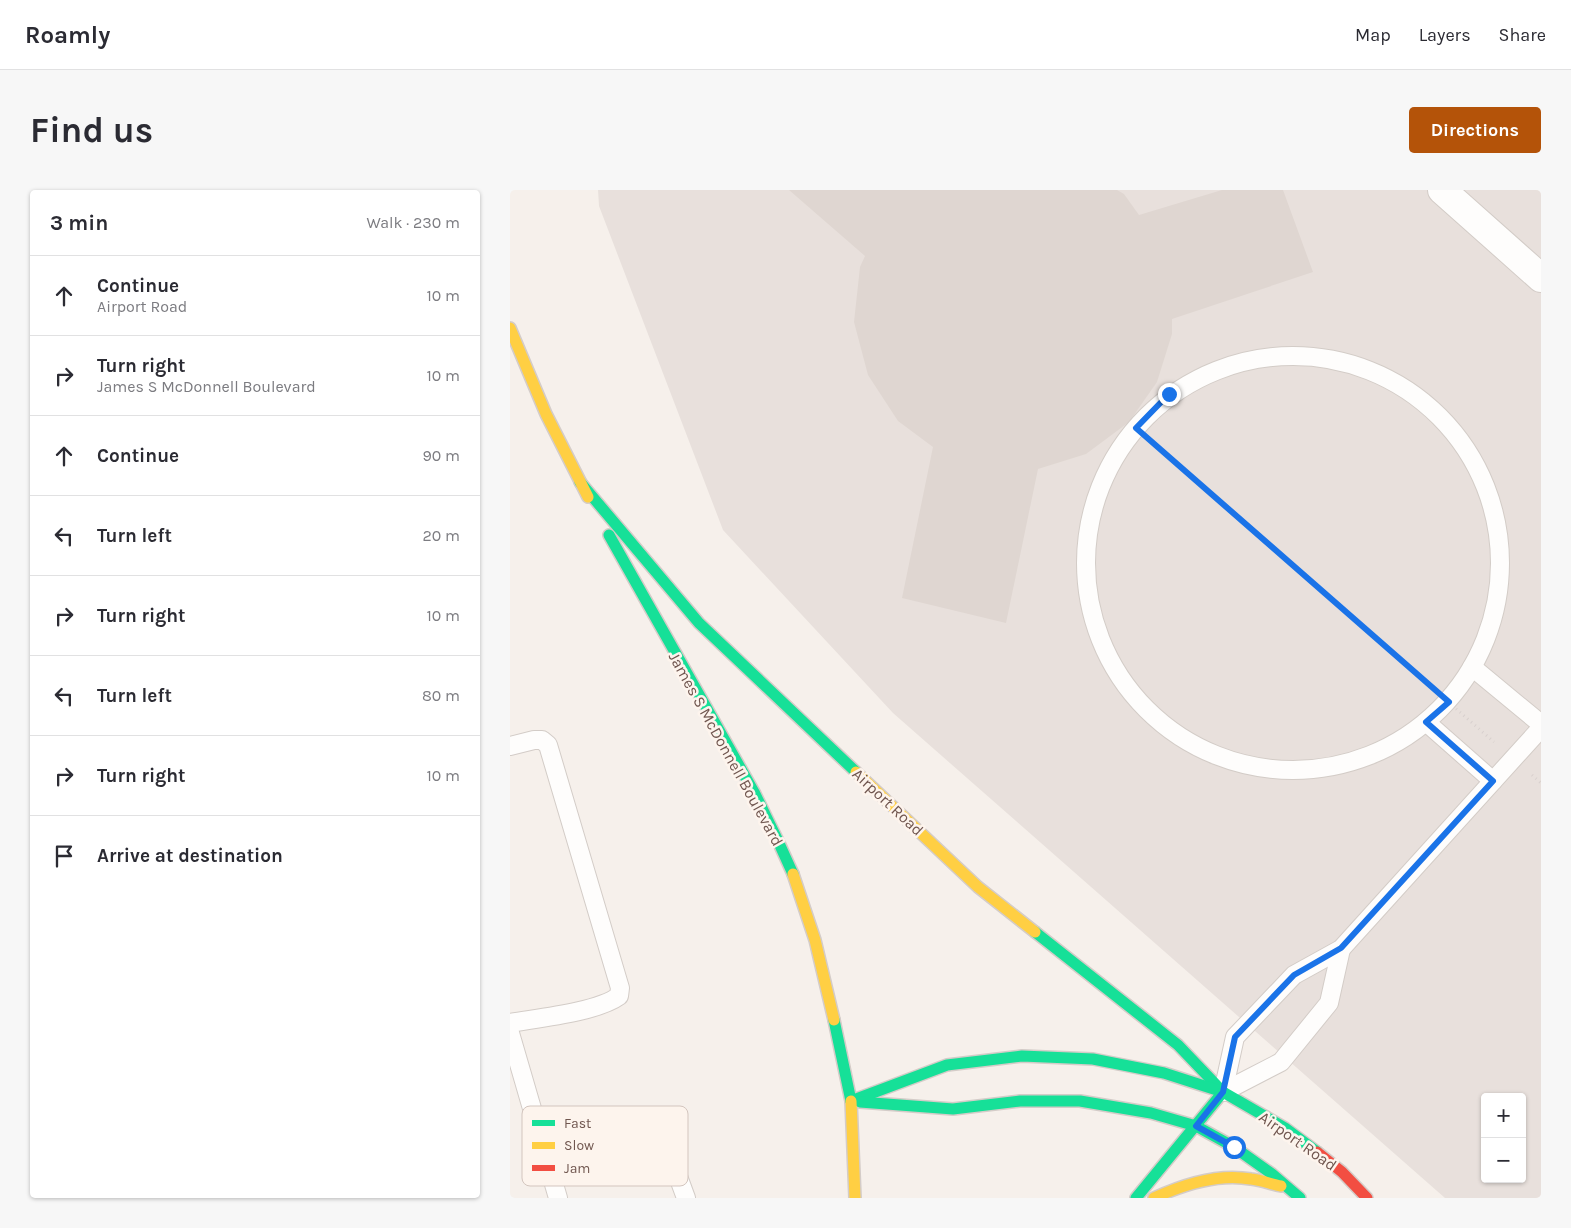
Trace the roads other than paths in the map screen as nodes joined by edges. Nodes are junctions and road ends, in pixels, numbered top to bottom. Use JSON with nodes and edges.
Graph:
{"nodes":[{"id":1,"x":1442,"y":190,"type":"edge"},
{"id":2,"x":1541,"y":278,"type":"edge"},
{"id":3,"x":510,"y":328,"type":"edge"},
{"id":4,"x":580,"y":482,"type":"junction"},
{"id":5,"x":1472,"y":667,"type":"junction"},
{"id":6,"x":1426,"y":722,"type":"junction"},
{"id":7,"x":1541,"y":724,"type":"edge"},
{"id":8,"x":1541,"y":728,"type":"edge"},
{"id":9,"x":510,"y":746,"type":"edge"},
{"id":10,"x":1493,"y":781,"type":"junction"},
{"id":11,"x":1341,"y":948,"type":"junction"},
{"id":12,"x":510,"y":1023,"type":"edge"},
{"id":13,"x":510,"y":1034,"type":"edge"},
{"id":14,"x":1223,"y":1092,"type":"junction"},
{"id":15,"x":851,"y":1102,"type":"junction"},
{"id":16,"x":531,"y":1106,"type":"edge"},
{"id":17,"x":1196,"y":1126,"type":"junction"},
{"id":18,"x":554,"y":1186,"type":"edge"},
{"id":19,"x":682,"y":1186,"type":"edge"},
{"id":20,"x":1289,"y":1188,"type":"junction"},
{"id":21,"x":558,"y":1198,"type":"edge"},
{"id":22,"x":686,"y":1198,"type":"edge"},
{"id":23,"x":855,"y":1198,"type":"edge"},
{"id":24,"x":1136,"y":1198,"type":"edge"},
{"id":25,"x":1154,"y":1198,"type":"edge"},
{"id":26,"x":1300,"y":1198,"type":"edge"},
{"id":27,"x":1366,"y":1198,"type":"edge"}],
"edges":[{"from":1,"to":2,"type":"street"},
{"from":3,"to":4,"type":"main road","name":"James S McDonnell Boulevard"},
{"from":4,"to":14,"type":"main road","name":"Airport Road"},
{"from":4,"to":15,"type":"main road","name":"James S McDonnell Boulevard"},
{"from":5,"to":6,"type":"lane"},
{"from":5,"to":6,"type":"lane"},
{"from":5,"to":7,"type":"lane"},
{"from":6,"to":10,"type":"lane"},
{"from":8,"to":10,"type":"lane"},
{"from":9,"to":12,"type":"lane"},
{"from":10,"to":11,"type":"lane"},
{"from":11,"to":14,"type":"lane"},
{"from":11,"to":14,"type":"lane"},
{"from":13,"to":16,"type":"lane"},
{"from":14,"to":15,"type":"main road","name":"Airport Road"},
{"from":14,"to":17,"type":"main road"},
{"from":14,"to":27,"type":"main road","name":"Airport Road"},
{"from":15,"to":17,"type":"main road"},
{"from":15,"to":23,"type":"main road","name":"James S McDonnell Boulevard"},
{"from":17,"to":20,"type":"main road"},
{"from":17,"to":24,"type":"main road"},
{"from":18,"to":21,"type":"lane"},
{"from":19,"to":22,"type":"lane"},
{"from":20,"to":25,"type":"main road"},
{"from":20,"to":26,"type":"main road"}]}
